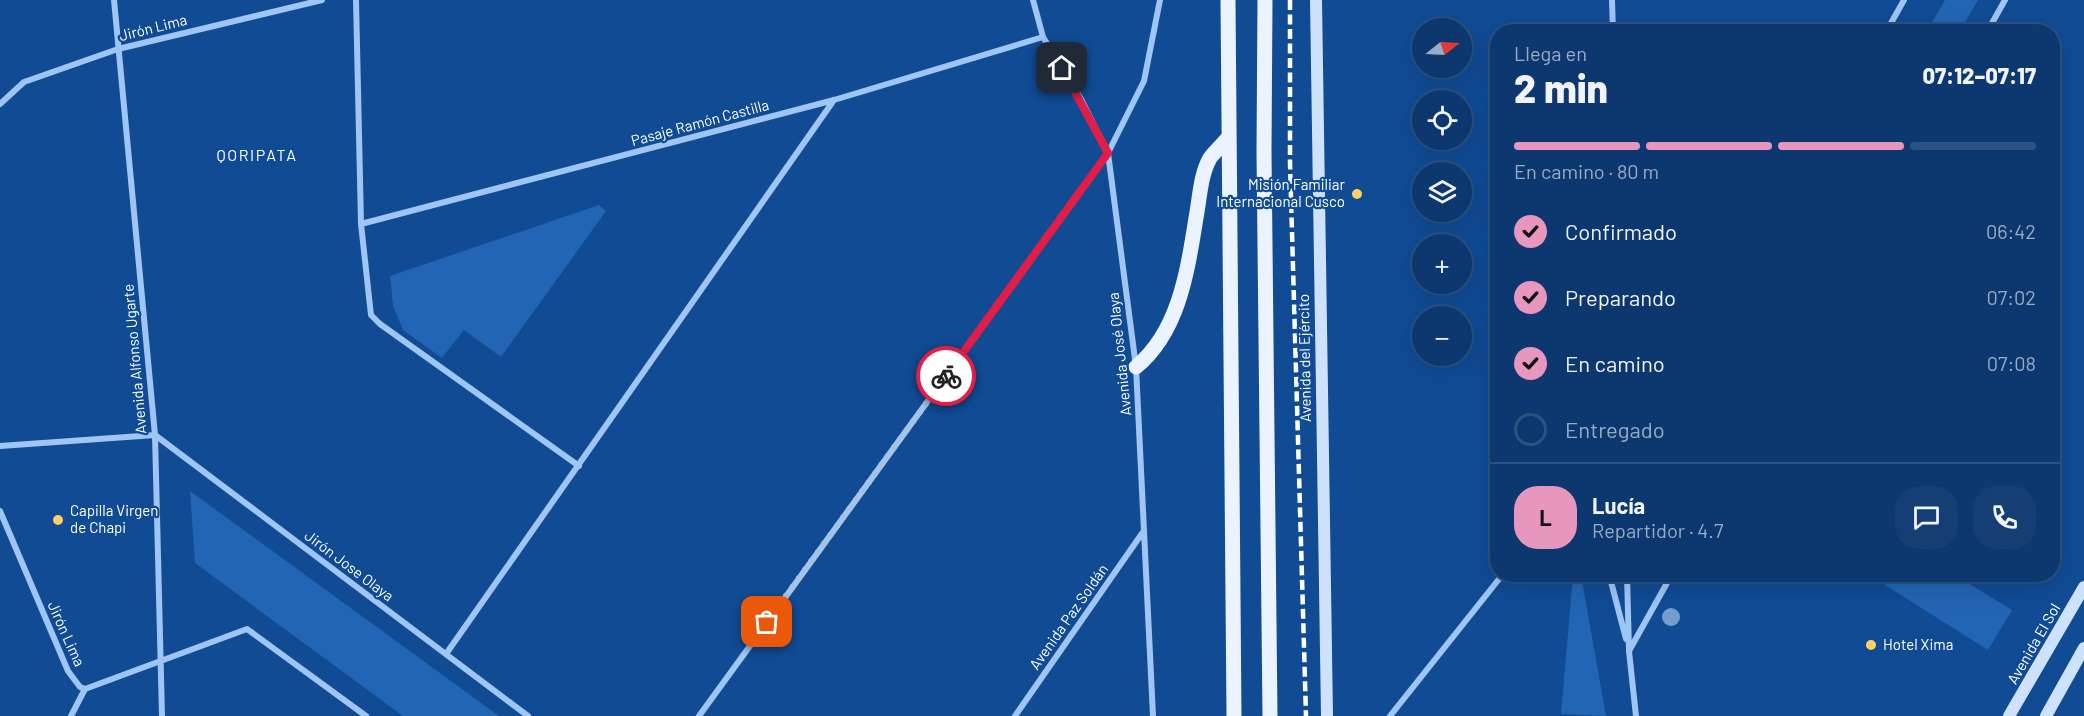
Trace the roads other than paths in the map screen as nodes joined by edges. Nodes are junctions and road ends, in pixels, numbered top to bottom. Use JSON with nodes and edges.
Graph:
{"nodes":[{"id":1,"x":114,"y":0,"type":"edge"},
{"id":2,"x":322,"y":0,"type":"edge"},
{"id":3,"x":356,"y":0,"type":"edge"},
{"id":4,"x":1033,"y":0,"type":"edge"},
{"id":5,"x":1160,"y":0,"type":"edge"},
{"id":6,"x":1228,"y":0,"type":"edge"},
{"id":7,"x":1265,"y":0,"type":"edge"},
{"id":8,"x":1316,"y":0,"type":"edge"},
{"id":9,"x":1612,"y":0,"type":"edge"},
{"id":10,"x":1904,"y":0,"type":"edge"},
{"id":11,"x":2005,"y":0,"type":"edge"},
{"id":12,"x":1613,"y":24,"type":"edge"},
{"id":13,"x":1890,"y":24,"type":"edge"},
{"id":14,"x":1992,"y":24,"type":"edge"},
{"id":15,"x":1043,"y":37,"type":"junction"},
{"id":16,"x":118,"y":49,"type":"junction"},
{"id":17,"x":834,"y":100,"type":"junction"},
{"id":18,"x":0,"y":104,"type":"edge"},
{"id":19,"x":1228,"y":137,"type":"junction"},
{"id":20,"x":1108,"y":153,"type":"junction"},
{"id":21,"x":361,"y":224,"type":"junction"},
{"id":22,"x":1136,"y":367,"type":"junction"},
{"id":23,"x":155,"y":435,"type":"junction"},
{"id":24,"x":0,"y":446,"type":"edge"},
{"id":25,"x":579,"y":466,"type":"junction"},
{"id":26,"x":0,"y":511,"type":"edge"},
{"id":27,"x":1143,"y":531,"type":"junction"},
{"id":28,"x":1497,"y":582,"type":"edge"},
{"id":29,"x":1611,"y":582,"type":"edge"},
{"id":30,"x":1627,"y":582,"type":"edge"},
{"id":31,"x":1668,"y":582,"type":"edge"},
{"id":32,"x":2084,"y":587,"type":"edge"},
{"id":33,"x":2084,"y":648,"type":"edge"},
{"id":34,"x":1629,"y":651,"type":"junction"},
{"id":35,"x":446,"y":654,"type":"junction"},
{"id":36,"x":160,"y":662,"type":"junction"},
{"id":37,"x":85,"y":689,"type":"junction"},
{"id":38,"x":71,"y":716,"type":"edge"},
{"id":39,"x":162,"y":716,"type":"edge"},
{"id":40,"x":366,"y":716,"type":"edge"},
{"id":41,"x":528,"y":716,"type":"edge"},
{"id":42,"x":699,"y":716,"type":"edge"},
{"id":43,"x":1016,"y":716,"type":"edge"},
{"id":44,"x":1153,"y":716,"type":"edge"},
{"id":45,"x":1234,"y":716,"type":"edge"},
{"id":46,"x":1270,"y":716,"type":"edge"},
{"id":47,"x":1327,"y":716,"type":"edge"},
{"id":48,"x":1390,"y":716,"type":"edge"},
{"id":49,"x":1636,"y":716,"type":"edge"},
{"id":50,"x":2009,"y":716,"type":"edge"},
{"id":51,"x":2046,"y":716,"type":"edge"}],
"edges":[{"from":1,"to":16,"type":"street","name":"Avenida Alfonso Ugarte"},
{"from":2,"to":16,"type":"street","name":"Jirón Lima"},
{"from":3,"to":21,"type":"street"},
{"from":4,"to":15,"type":"street"},
{"from":5,"to":20,"type":"street"},
{"from":6,"to":19,"type":"main road"},
{"from":7,"to":46,"type":"main road"},
{"from":8,"to":47,"type":"main road","name":"Avenida del Ejército"},
{"from":9,"to":12,"type":"street"},
{"from":10,"to":13,"type":"street"},
{"from":11,"to":14,"type":"street"},
{"from":15,"to":17,"type":"street","name":"Pasaje Ramón Castilla"},
{"from":15,"to":20,"type":"street"},
{"from":16,"to":18,"type":"street","name":"Jirón Lima"},
{"from":16,"to":23,"type":"street","name":"Avenida Alfonso Ugarte"},
{"from":17,"to":21,"type":"street","name":"Pasaje Ramón Castilla"},
{"from":17,"to":25,"type":"street"},
{"from":19,"to":22,"type":"main road"},
{"from":19,"to":45,"type":"main road"},
{"from":20,"to":22,"type":"street","name":"Avenida José Olaya"},
{"from":20,"to":42,"type":"street"},
{"from":21,"to":25,"type":"street"},
{"from":22,"to":27,"type":"street","name":"Avenida José Olaya"},
{"from":23,"to":24,"type":"street"},
{"from":23,"to":35,"type":"street","name":"Jirón Jose Olaya"},
{"from":23,"to":36,"type":"street","name":"Avenida Alfonso Ugarte"},
{"from":25,"to":35,"type":"street"},
{"from":26,"to":37,"type":"street","name":"Jirón Lima"},
{"from":27,"to":43,"type":"street","name":"Avenida Paz Soldán"},
{"from":27,"to":44,"type":"street","name":"Avenida José Olaya"},
{"from":28,"to":48,"type":"street"},
{"from":29,"to":34,"type":"street"},
{"from":30,"to":34,"type":"street"},
{"from":31,"to":34,"type":"street"},
{"from":32,"to":50,"type":"main road","name":"Avenida El Sol"},
{"from":33,"to":51,"type":"main road"},
{"from":34,"to":49,"type":"street"},
{"from":35,"to":41,"type":"street","name":"Jirón Jose Olaya"},
{"from":36,"to":37,"type":"street"},
{"from":36,"to":39,"type":"street","name":"Avenida Alfonso Ugarte"},
{"from":36,"to":40,"type":"street"},
{"from":37,"to":38,"type":"street"}]}
